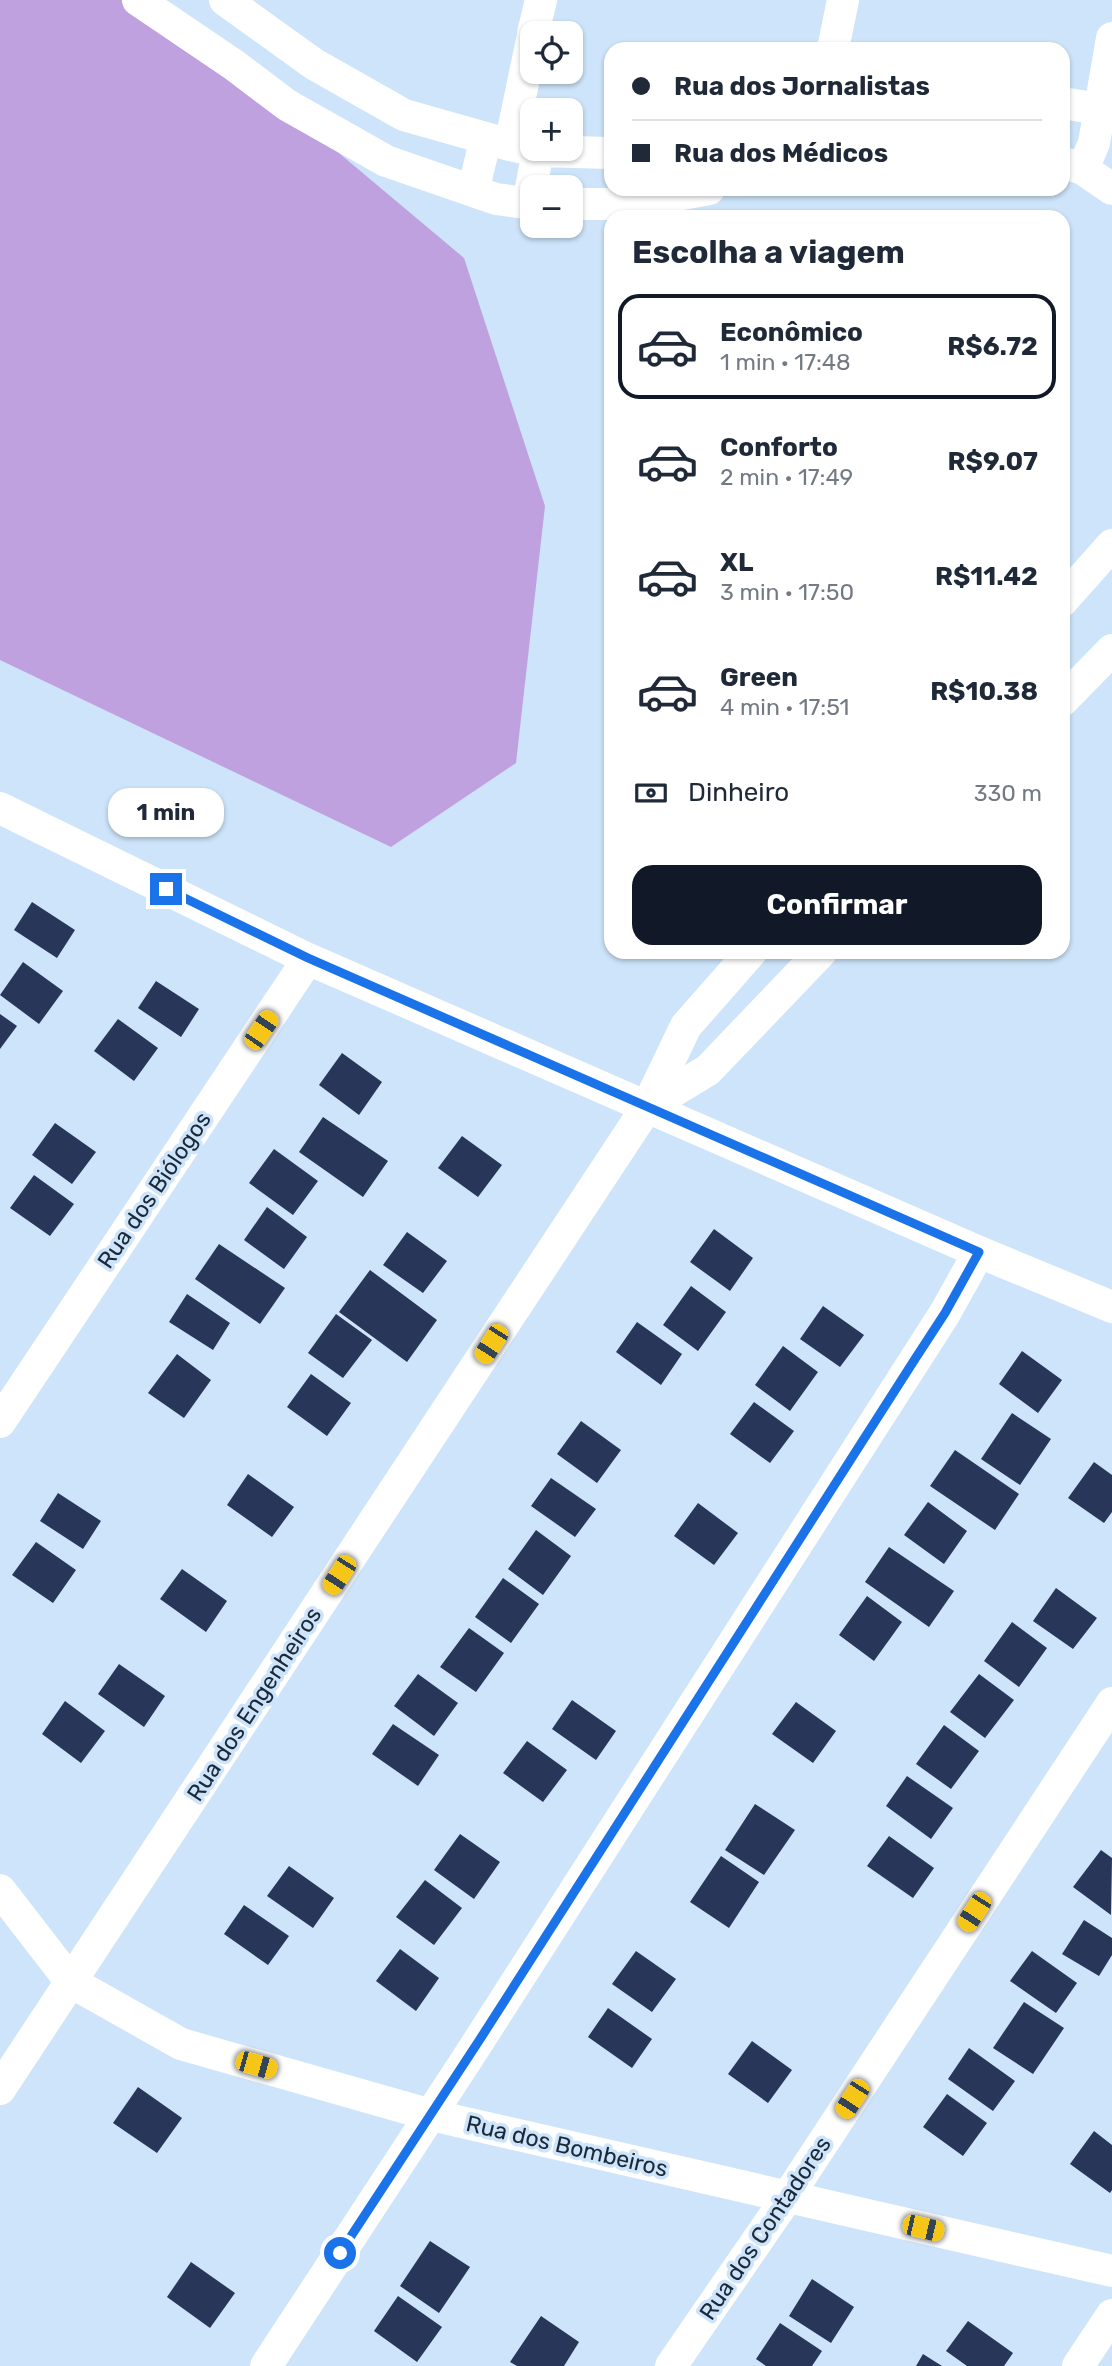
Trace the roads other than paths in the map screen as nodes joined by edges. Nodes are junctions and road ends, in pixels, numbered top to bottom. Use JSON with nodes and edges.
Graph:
{"nodes":[{"id":1,"x":138,"y":0,"type":"edge"},
{"id":2,"x":541,"y":0,"type":"edge"},
{"id":3,"x":844,"y":0,"type":"edge"},
{"id":4,"x":242,"y":5,"type":"edge"},
{"id":5,"x":536,"y":21,"type":"edge"},
{"id":6,"x":1112,"y":38,"type":"edge"},
{"id":7,"x":835,"y":42,"type":"edge"},
{"id":8,"x":234,"y":65,"type":"junction"},
{"id":9,"x":524,"y":84,"type":"edge"},
{"id":10,"x":1070,"y":104,"type":"edge"},
{"id":11,"x":1106,"y":110,"type":"edge"},
{"id":12,"x":512,"y":145,"type":"junction"},
{"id":13,"x":604,"y":152,"type":"edge"},
{"id":14,"x":1088,"y":156,"type":"edge"},
{"id":15,"x":521,"y":175,"type":"edge"},
{"id":16,"x":1112,"y":189,"type":"edge"},
{"id":17,"x":473,"y":191,"type":"junction"},
{"id":18,"x":672,"y":196,"type":"edge"},
{"id":19,"x":520,"y":203,"type":"edge"},
{"id":20,"x":583,"y":204,"type":"edge"},
{"id":21,"x":1112,"y":545,"type":"edge"},
{"id":22,"x":1070,"y":592,"type":"edge"},
{"id":23,"x":1112,"y":650,"type":"edge"},
{"id":24,"x":1070,"y":693,"type":"edge"},
{"id":25,"x":0,"y":808,"type":"edge"},
{"id":26,"x":308,"y":958,"type":"junction"},
{"id":27,"x":745,"y":959,"type":"edge"},
{"id":28,"x":814,"y":959,"type":"edge"},
{"id":29,"x":647,"y":1107,"type":"junction"},
{"id":30,"x":979,"y":1252,"type":"junction"},
{"id":31,"x":1112,"y":1307,"type":"edge"},
{"id":32,"x":0,"y":1422,"type":"edge"},
{"id":33,"x":1112,"y":1703,"type":"edge"},
{"id":34,"x":0,"y":1889,"type":"edge"},
{"id":35,"x":71,"y":1982,"type":"junction"},
{"id":36,"x":0,"y":2089,"type":"edge"},
{"id":37,"x":431,"y":2115,"type":"junction"},
{"id":38,"x":788,"y":2196,"type":"junction"},
{"id":39,"x":1112,"y":2271,"type":"edge"},
{"id":40,"x":1112,"y":2315,"type":"edge"},
{"id":41,"x":266,"y":2366,"type":"edge"},
{"id":42,"x":671,"y":2366,"type":"edge"},
{"id":43,"x":1078,"y":2366,"type":"edge"}],
"edges":[{"from":1,"to":8,"type":"street"},
{"from":2,"to":5,"type":"street"},
{"from":3,"to":7,"type":"street"},
{"from":4,"to":8,"type":"street"},
{"from":4,"to":12,"type":"street"},
{"from":6,"to":11,"type":"street"},
{"from":8,"to":17,"type":"street"},
{"from":9,"to":12,"type":"street"},
{"from":10,"to":11,"type":"street"},
{"from":11,"to":14,"type":"street"},
{"from":12,"to":13,"type":"street"},
{"from":12,"to":15,"type":"street"},
{"from":12,"to":17,"type":"street"},
{"from":14,"to":16,"type":"street"},
{"from":17,"to":19,"type":"street"},
{"from":18,"to":20,"type":"street"},
{"from":21,"to":22,"type":"street"},
{"from":23,"to":24,"type":"street"},
{"from":25,"to":26,"type":"street"},
{"from":26,"to":29,"type":"street"},
{"from":26,"to":32,"type":"street","name":"Rua dos Biólogos"},
{"from":27,"to":29,"type":"street","name":"Rua dos Engenheiros"},
{"from":28,"to":29,"type":"street","name":"Rua dos Engenheiros"},
{"from":29,"to":30,"type":"street"},
{"from":29,"to":35,"type":"street","name":"Rua dos Engenheiros"},
{"from":30,"to":31,"type":"street"},
{"from":30,"to":37,"type":"street"},
{"from":33,"to":38,"type":"street","name":"Rua dos Contadores"},
{"from":34,"to":35,"type":"street","name":"Rua dos Bombeiros"},
{"from":35,"to":36,"type":"street","name":"Rua dos Engenheiros"},
{"from":35,"to":37,"type":"street","name":"Rua dos Bombeiros"},
{"from":37,"to":38,"type":"street","name":"Rua dos Bombeiros"},
{"from":37,"to":41,"type":"street"},
{"from":38,"to":39,"type":"street","name":"Rua dos Bombeiros"},
{"from":38,"to":42,"type":"street","name":"Rua dos Contadores"},
{"from":40,"to":43,"type":"street"}]}
